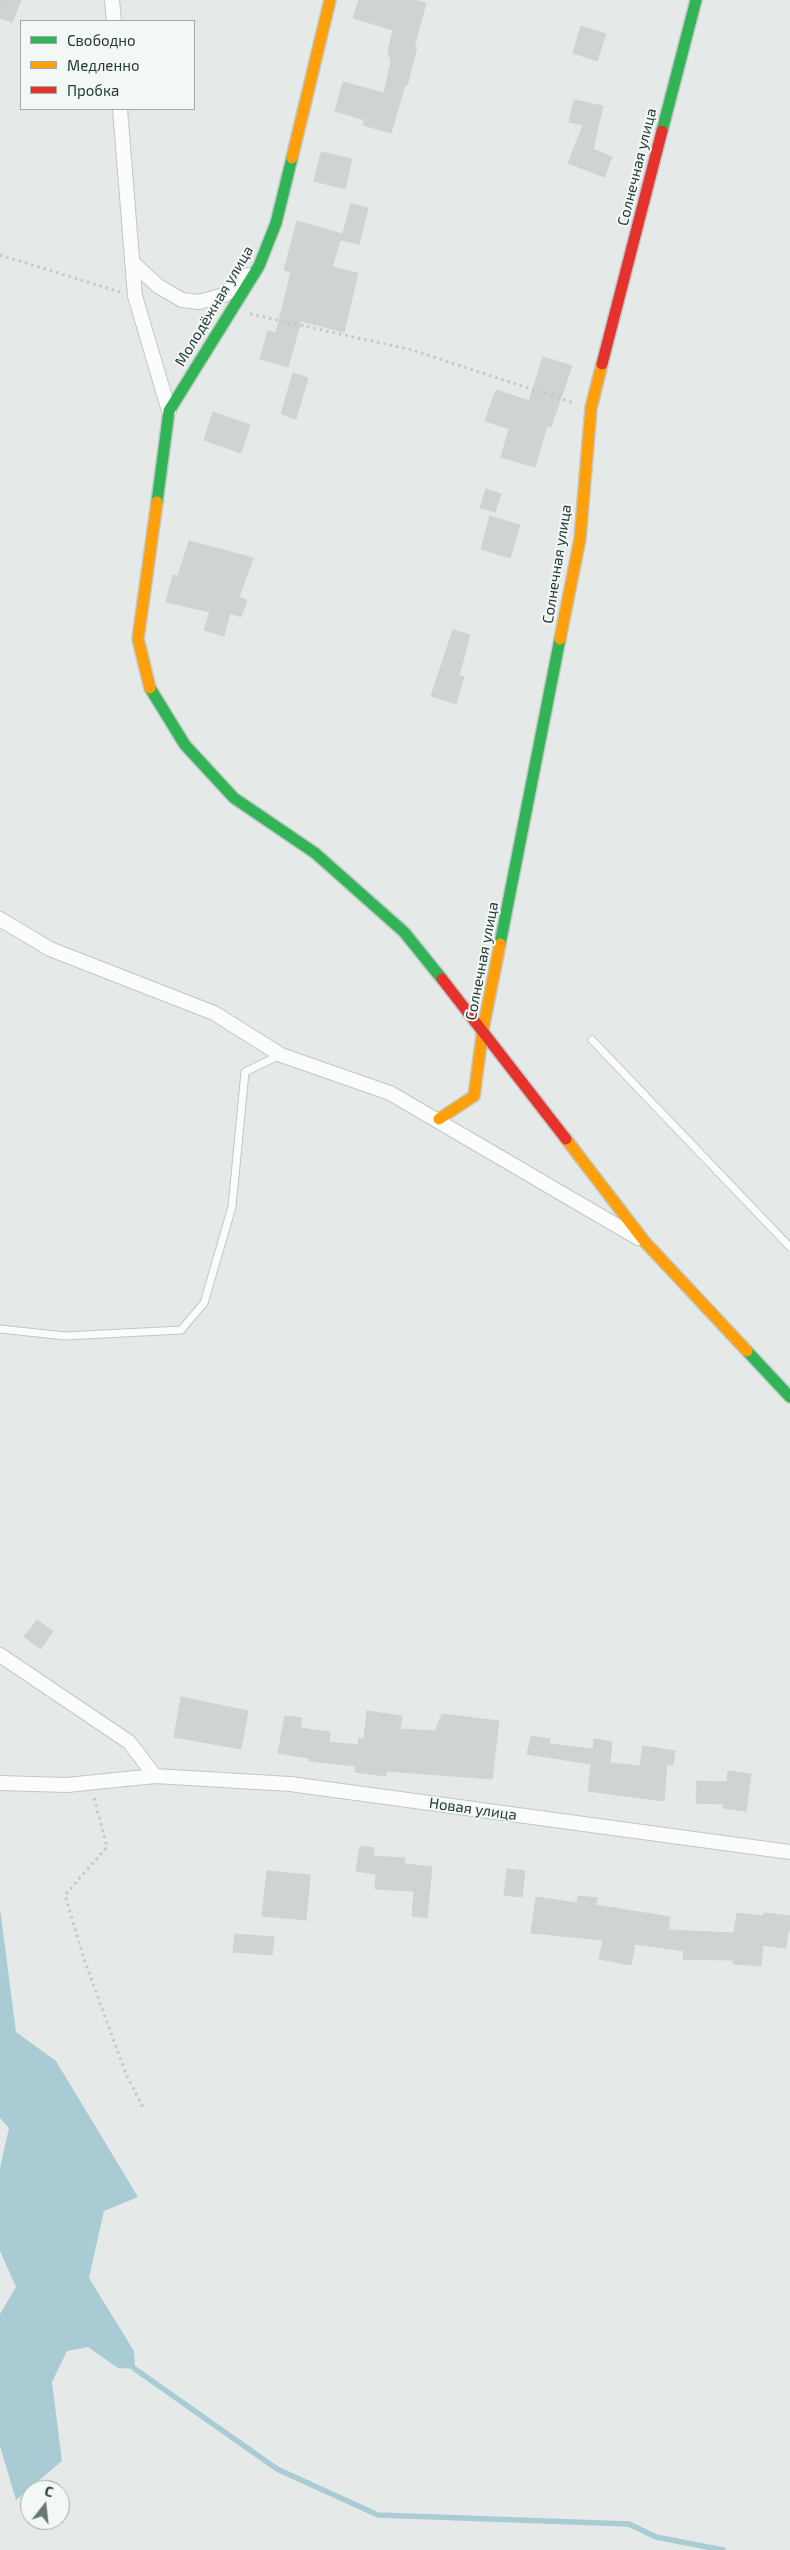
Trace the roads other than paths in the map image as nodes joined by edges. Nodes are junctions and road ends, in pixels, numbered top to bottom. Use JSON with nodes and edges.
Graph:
{"nodes":[{"id":1,"x":112,"y":0,"type":"edge"},
{"id":2,"x":330,"y":0,"type":"edge"},
{"id":3,"x":696,"y":0,"type":"edge"},
{"id":4,"x":114,"y":20,"type":"edge"},
{"id":5,"x":120,"y":110,"type":"edge"},
{"id":6,"x":132,"y":262,"type":"junction"},
{"id":7,"x":258,"y":266,"type":"junction"},
{"id":8,"x":169,"y":411,"type":"junction"},
{"id":9,"x":0,"y":919,"type":"edge"},
{"id":10,"x":484,"y":1029,"type":"junction"},
{"id":11,"x":592,"y":1040,"type":"dead end"},
{"id":12,"x":281,"y":1055,"type":"junction"},
{"id":13,"x":438,"y":1119,"type":"junction"},
{"id":14,"x":645,"y":1242,"type":"junction"},
{"id":15,"x":790,"y":1247,"type":"edge"},
{"id":16,"x":0,"y":1329,"type":"edge"},
{"id":17,"x":790,"y":1397,"type":"edge"},
{"id":18,"x":0,"y":1655,"type":"edge"},
{"id":19,"x":155,"y":1776,"type":"junction"},
{"id":20,"x":0,"y":1783,"type":"edge"},
{"id":21,"x":790,"y":1852,"type":"edge"}],
"edges":[{"from":1,"to":4,"type":"street"},
{"from":2,"to":7,"type":"street","name":"Молодёжная улица"},
{"from":3,"to":10,"type":"street","name":"Солнечная улица"},
{"from":5,"to":6,"type":"street"},
{"from":6,"to":7,"type":"street"},
{"from":6,"to":8,"type":"street"},
{"from":7,"to":8,"type":"street","name":"Молодёжная улица"},
{"from":8,"to":10,"type":"street","name":"Молодёжная улица"},
{"from":9,"to":12,"type":"street"},
{"from":10,"to":13,"type":"street","name":"Солнечная улица"},
{"from":10,"to":14,"type":"street","name":"Молодёжная улица"},
{"from":11,"to":15,"type":"lane"},
{"from":12,"to":13,"type":"street"},
{"from":12,"to":16,"type":"lane"},
{"from":13,"to":14,"type":"street"},
{"from":14,"to":17,"type":"street","name":"Молодёжная улица"},
{"from":18,"to":19,"type":"street"},
{"from":19,"to":20,"type":"street","name":"Новая улица"},
{"from":19,"to":21,"type":"street","name":"Новая улица"}]}
